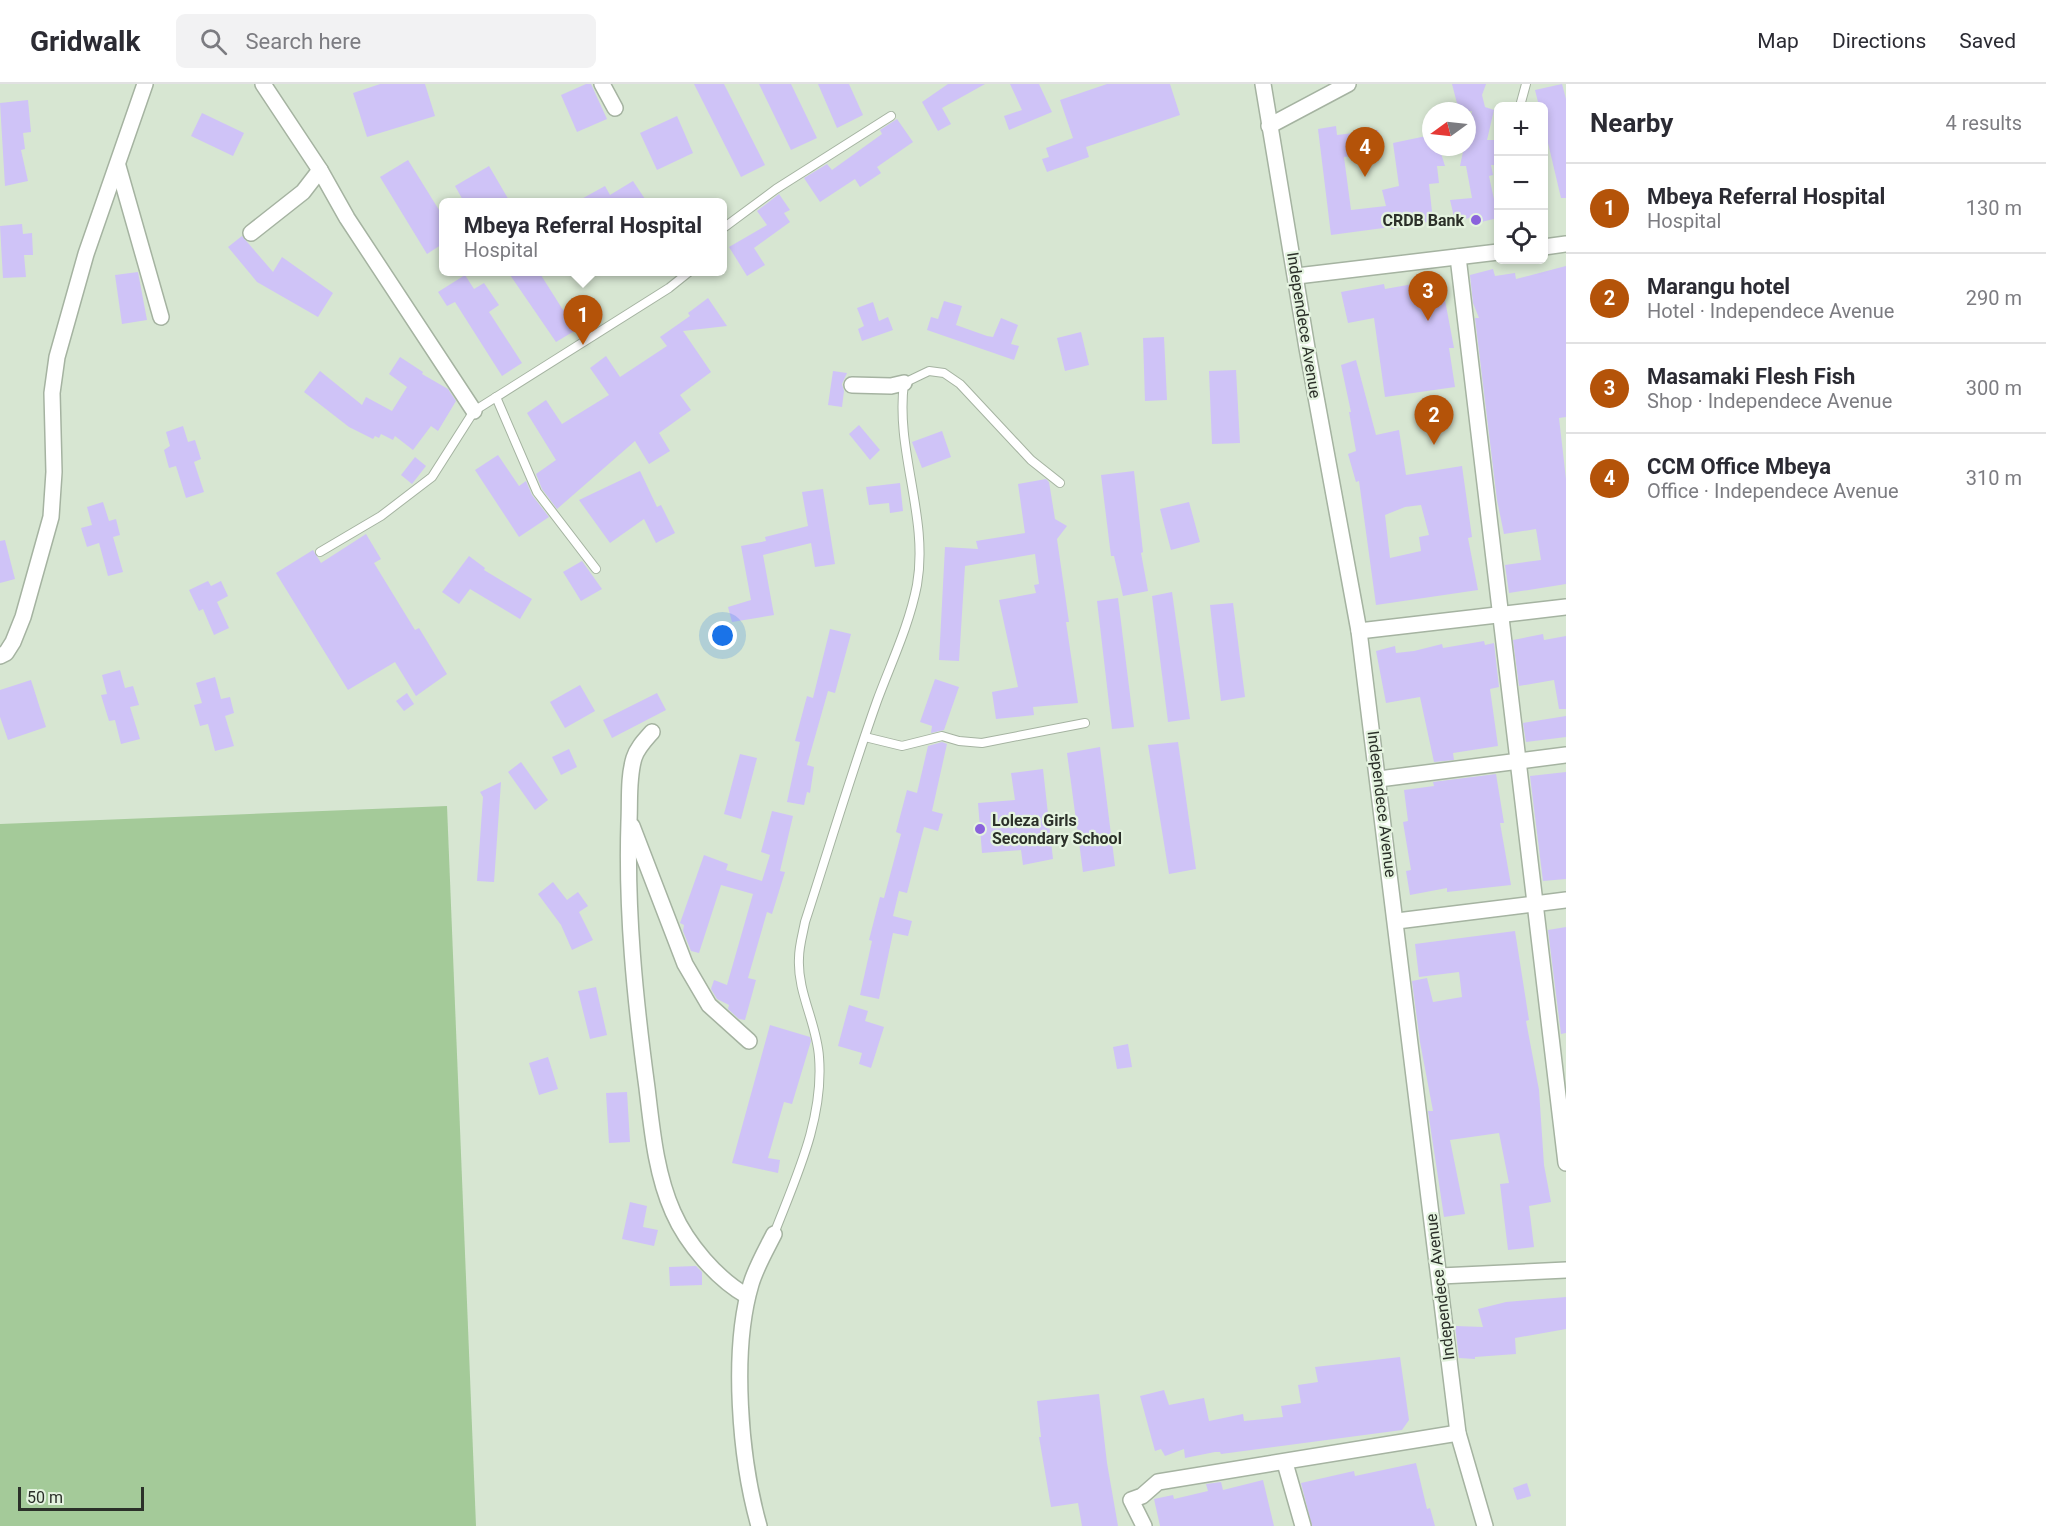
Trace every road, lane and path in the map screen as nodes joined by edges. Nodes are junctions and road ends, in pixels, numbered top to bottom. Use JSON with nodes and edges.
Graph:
{"nodes":[{"id":1,"x":145,"y":84,"type":"edge"},
{"id":2,"x":263,"y":84,"type":"edge"},
{"id":3,"x":602,"y":84,"type":"edge"},
{"id":4,"x":1263,"y":84,"type":"edge"},
{"id":5,"x":1348,"y":84,"type":"edge"},
{"id":6,"x":1526,"y":84,"type":"edge"},
{"id":7,"x":1521,"y":102,"type":"edge"},
{"id":8,"x":615,"y":108,"type":"dead end"},
{"id":9,"x":891,"y":116,"type":"dead end"},
{"id":10,"x":1269,"y":126,"type":"junction"},
{"id":11,"x":118,"y":166,"type":"junction"},
{"id":12,"x":320,"y":170,"type":"junction"},
{"id":13,"x":727,"y":226,"type":"edge"},
{"id":14,"x":251,"y":233,"type":"dead end"},
{"id":15,"x":1566,"y":244,"type":"edge"},
{"id":16,"x":1548,"y":246,"type":"edge"},
{"id":17,"x":1494,"y":252,"type":"edge"},
{"id":18,"x":1458,"y":256,"type":"junction"},
{"id":19,"x":684,"y":276,"type":"edge"},
{"id":20,"x":1297,"y":276,"type":"junction"},
{"id":21,"x":161,"y":317,"type":"dead end"},
{"id":22,"x":904,"y":383,"type":"junction"},
{"id":23,"x":852,"y":385,"type":"dead end"},
{"id":24,"x":496,"y":397,"type":"junction"},
{"id":25,"x":474,"y":411,"type":"junction"},
{"id":26,"x":1060,"y":483,"type":"dead end"},
{"id":27,"x":320,"y":552,"type":"dead end"},
{"id":28,"x":596,"y":569,"type":"dead end"},
{"id":29,"x":1566,"y":608,"type":"edge"},
{"id":30,"x":1501,"y":615,"type":"junction"},
{"id":31,"x":1359,"y":631,"type":"junction"},
{"id":32,"x":0,"y":656,"type":"edge"},
{"id":33,"x":1085,"y":723,"type":"dead end"},
{"id":34,"x":652,"y":732,"type":"dead end"},
{"id":35,"x":865,"y":737,"type":"junction"},
{"id":36,"x":1566,"y":755,"type":"edge"},
{"id":37,"x":1518,"y":761,"type":"junction"},
{"id":38,"x":1379,"y":779,"type":"junction"},
{"id":39,"x":629,"y":818,"type":"junction"},
{"id":40,"x":1566,"y":900,"type":"edge"},
{"id":41,"x":1535,"y":904,"type":"junction"},
{"id":42,"x":1397,"y":921,"type":"junction"},
{"id":43,"x":749,"y":1041,"type":"dead end"},
{"id":44,"x":1566,"y":1163,"type":"edge"},
{"id":45,"x":774,"y":1234,"type":"joint"},
{"id":46,"x":1566,"y":1270,"type":"edge"},
{"id":47,"x":1440,"y":1276,"type":"junction"},
{"id":48,"x":747,"y":1296,"type":"junction"},
{"id":49,"x":1458,"y":1433,"type":"junction"},
{"id":50,"x":1285,"y":1463,"type":"junction"},
{"id":51,"x":759,"y":1526,"type":"edge"},
{"id":52,"x":1144,"y":1526,"type":"edge"},
{"id":53,"x":1302,"y":1526,"type":"edge"},
{"id":54,"x":1485,"y":1526,"type":"edge"}],
"edges":[{"from":1,"to":11,"type":"street"},
{"from":2,"to":12,"type":"street"},
{"from":3,"to":8,"type":"street"},
{"from":4,"to":10,"type":"street","name":"Independece Avenue"},
{"from":5,"to":10,"type":"street"},
{"from":6,"to":7,"type":"lane"},
{"from":9,"to":13,"type":"lane"},
{"from":10,"to":20,"type":"street","name":"Independece Avenue"},
{"from":11,"to":21,"type":"street"},
{"from":11,"to":32,"type":"street"},
{"from":12,"to":14,"type":"street"},
{"from":12,"to":25,"type":"street"},
{"from":15,"to":16,"type":"street"},
{"from":17,"to":18,"type":"street"},
{"from":18,"to":20,"type":"street"},
{"from":18,"to":30,"type":"street"},
{"from":19,"to":24,"type":"lane"},
{"from":20,"to":31,"type":"street","name":"Independece Avenue"},
{"from":22,"to":23,"type":"street"},
{"from":22,"to":26,"type":"lane"},
{"from":22,"to":35,"type":"lane"},
{"from":24,"to":25,"type":"lane"},
{"from":24,"to":28,"type":"lane"},
{"from":25,"to":27,"type":"lane"},
{"from":29,"to":30,"type":"street"},
{"from":30,"to":31,"type":"street"},
{"from":30,"to":37,"type":"street"},
{"from":31,"to":38,"type":"street","name":"Independece Avenue"},
{"from":33,"to":35,"type":"lane"},
{"from":34,"to":39,"type":"street"},
{"from":35,"to":45,"type":"lane"},
{"from":36,"to":37,"type":"street"},
{"from":37,"to":38,"type":"street"},
{"from":37,"to":41,"type":"street"},
{"from":38,"to":42,"type":"street","name":"Independece Avenue"},
{"from":39,"to":43,"type":"street"},
{"from":39,"to":48,"type":"street"},
{"from":40,"to":41,"type":"street"},
{"from":41,"to":42,"type":"street"},
{"from":41,"to":44,"type":"street"},
{"from":42,"to":47,"type":"street","name":"Independece Avenue"},
{"from":45,"to":48,"type":"street"},
{"from":46,"to":47,"type":"street"},
{"from":47,"to":49,"type":"street","name":"Independece Avenue"},
{"from":48,"to":51,"type":"street"},
{"from":49,"to":50,"type":"street"},
{"from":49,"to":54,"type":"street","name":"Independece Avenue"},
{"from":50,"to":52,"type":"street"},
{"from":50,"to":53,"type":"street"}]}
